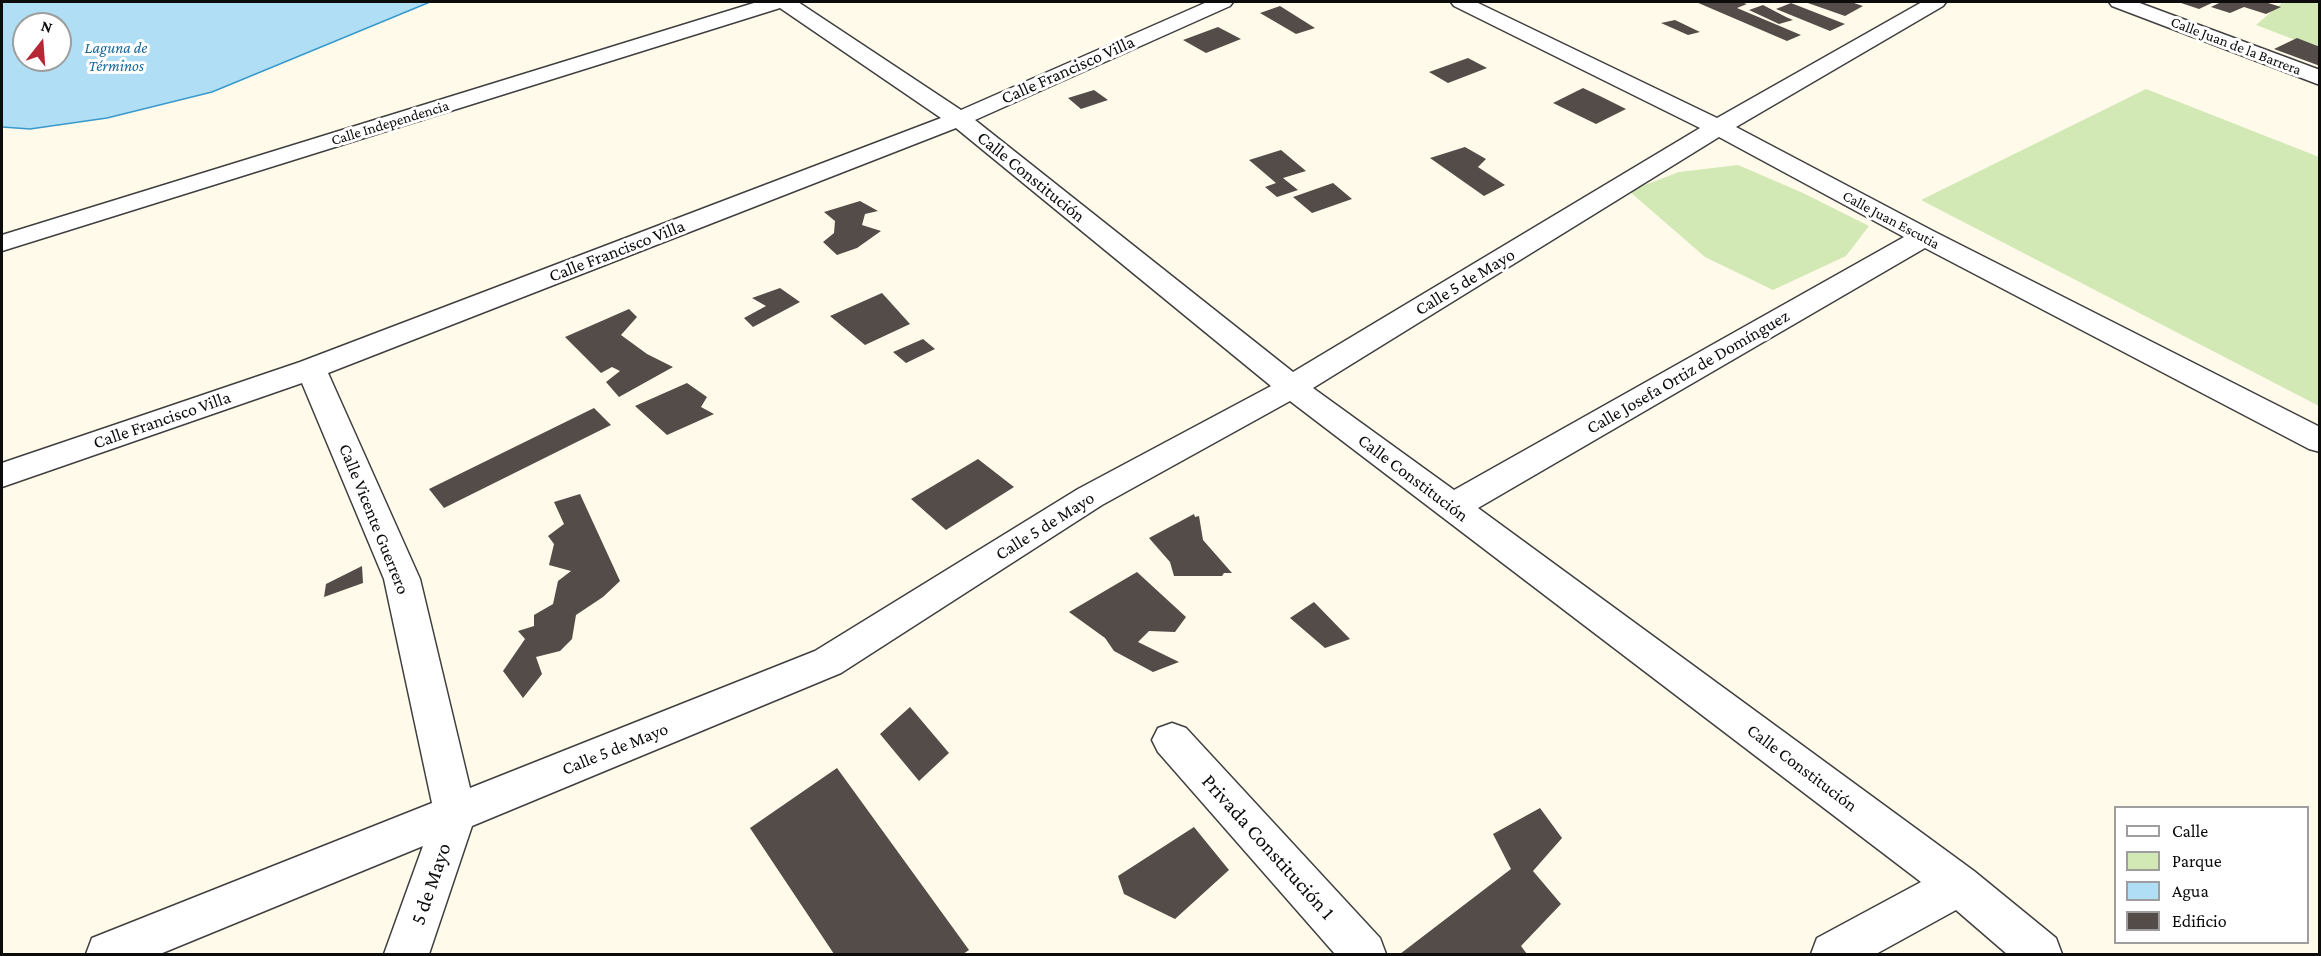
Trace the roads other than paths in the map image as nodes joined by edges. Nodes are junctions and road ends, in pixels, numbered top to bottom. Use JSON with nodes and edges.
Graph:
{"nodes":[{"id":1,"x":777,"y":2,"type":"edge"},
{"id":2,"x":785,"y":2,"type":"edge"},
{"id":3,"x":1223,"y":2,"type":"edge"},
{"id":4,"x":1461,"y":2,"type":"edge"},
{"id":5,"x":1936,"y":2,"type":"edge"},
{"id":6,"x":2119,"y":2,"type":"edge"},
{"id":7,"x":2319,"y":78,"type":"edge"},
{"id":8,"x":959,"y":119,"type":"junction"},
{"id":9,"x":1718,"y":127,"type":"junction"},
{"id":10,"x":1924,"y":237,"type":"junction"},
{"id":11,"x":2,"y":243,"type":"edge"},
{"id":12,"x":311,"y":369,"type":"junction"},
{"id":13,"x":1292,"y":387,"type":"junction"},
{"id":14,"x":2319,"y":441,"type":"edge"},
{"id":15,"x":2,"y":475,"type":"edge"},
{"id":16,"x":1452,"y":507,"type":"junction"},
{"id":17,"x":1172,"y":740,"type":"dead end"},
{"id":18,"x":456,"y":814,"type":"junction"},
{"id":19,"x":1959,"y":885,"type":"junction"},
{"id":20,"x":108,"y":954,"type":"edge"},
{"id":21,"x":407,"y":954,"type":"edge"},
{"id":22,"x":1364,"y":954,"type":"edge"},
{"id":23,"x":1833,"y":954,"type":"edge"},
{"id":24,"x":2040,"y":954,"type":"edge"}],
"edges":[{"from":1,"to":11,"type":"street","name":"Calle Independencia"},
{"from":2,"to":8,"type":"street","name":"Calle Constitución"},
{"from":3,"to":8,"type":"street","name":"Calle Francisco Villa"},
{"from":4,"to":9,"type":"street","name":"Calle Juan Escutia"},
{"from":5,"to":9,"type":"street","name":"Calle 5 de Mayo"},
{"from":6,"to":7,"type":"street","name":"Calle Juan de la Barrera"},
{"from":8,"to":12,"type":"street","name":"Calle Francisco Villa"},
{"from":8,"to":13,"type":"street","name":"Calle Constitución"},
{"from":9,"to":10,"type":"street","name":"Calle Juan Escutia"},
{"from":9,"to":13,"type":"street","name":"Calle 5 de Mayo"},
{"from":10,"to":14,"type":"street","name":"Calle Juan Escutia"},
{"from":10,"to":16,"type":"street","name":"Calle Josefa Ortiz de Domínguez"},
{"from":12,"to":15,"type":"street","name":"Calle Francisco Villa"},
{"from":12,"to":18,"type":"street","name":"Calle Vicente Guerrero"},
{"from":13,"to":16,"type":"street","name":"Calle Constitución"},
{"from":13,"to":18,"type":"street","name":"Calle 5 de Mayo"},
{"from":16,"to":19,"type":"street","name":"Calle Constitución"},
{"from":17,"to":22,"type":"street","name":"Privada Constitución 1"},
{"from":18,"to":20,"type":"street","name":"Calle 5 de Mayo"},
{"from":18,"to":21,"type":"street","name":"5 de Mayo"},
{"from":19,"to":23,"type":"street"},
{"from":19,"to":24,"type":"street","name":"Calle Constitución"}]}
